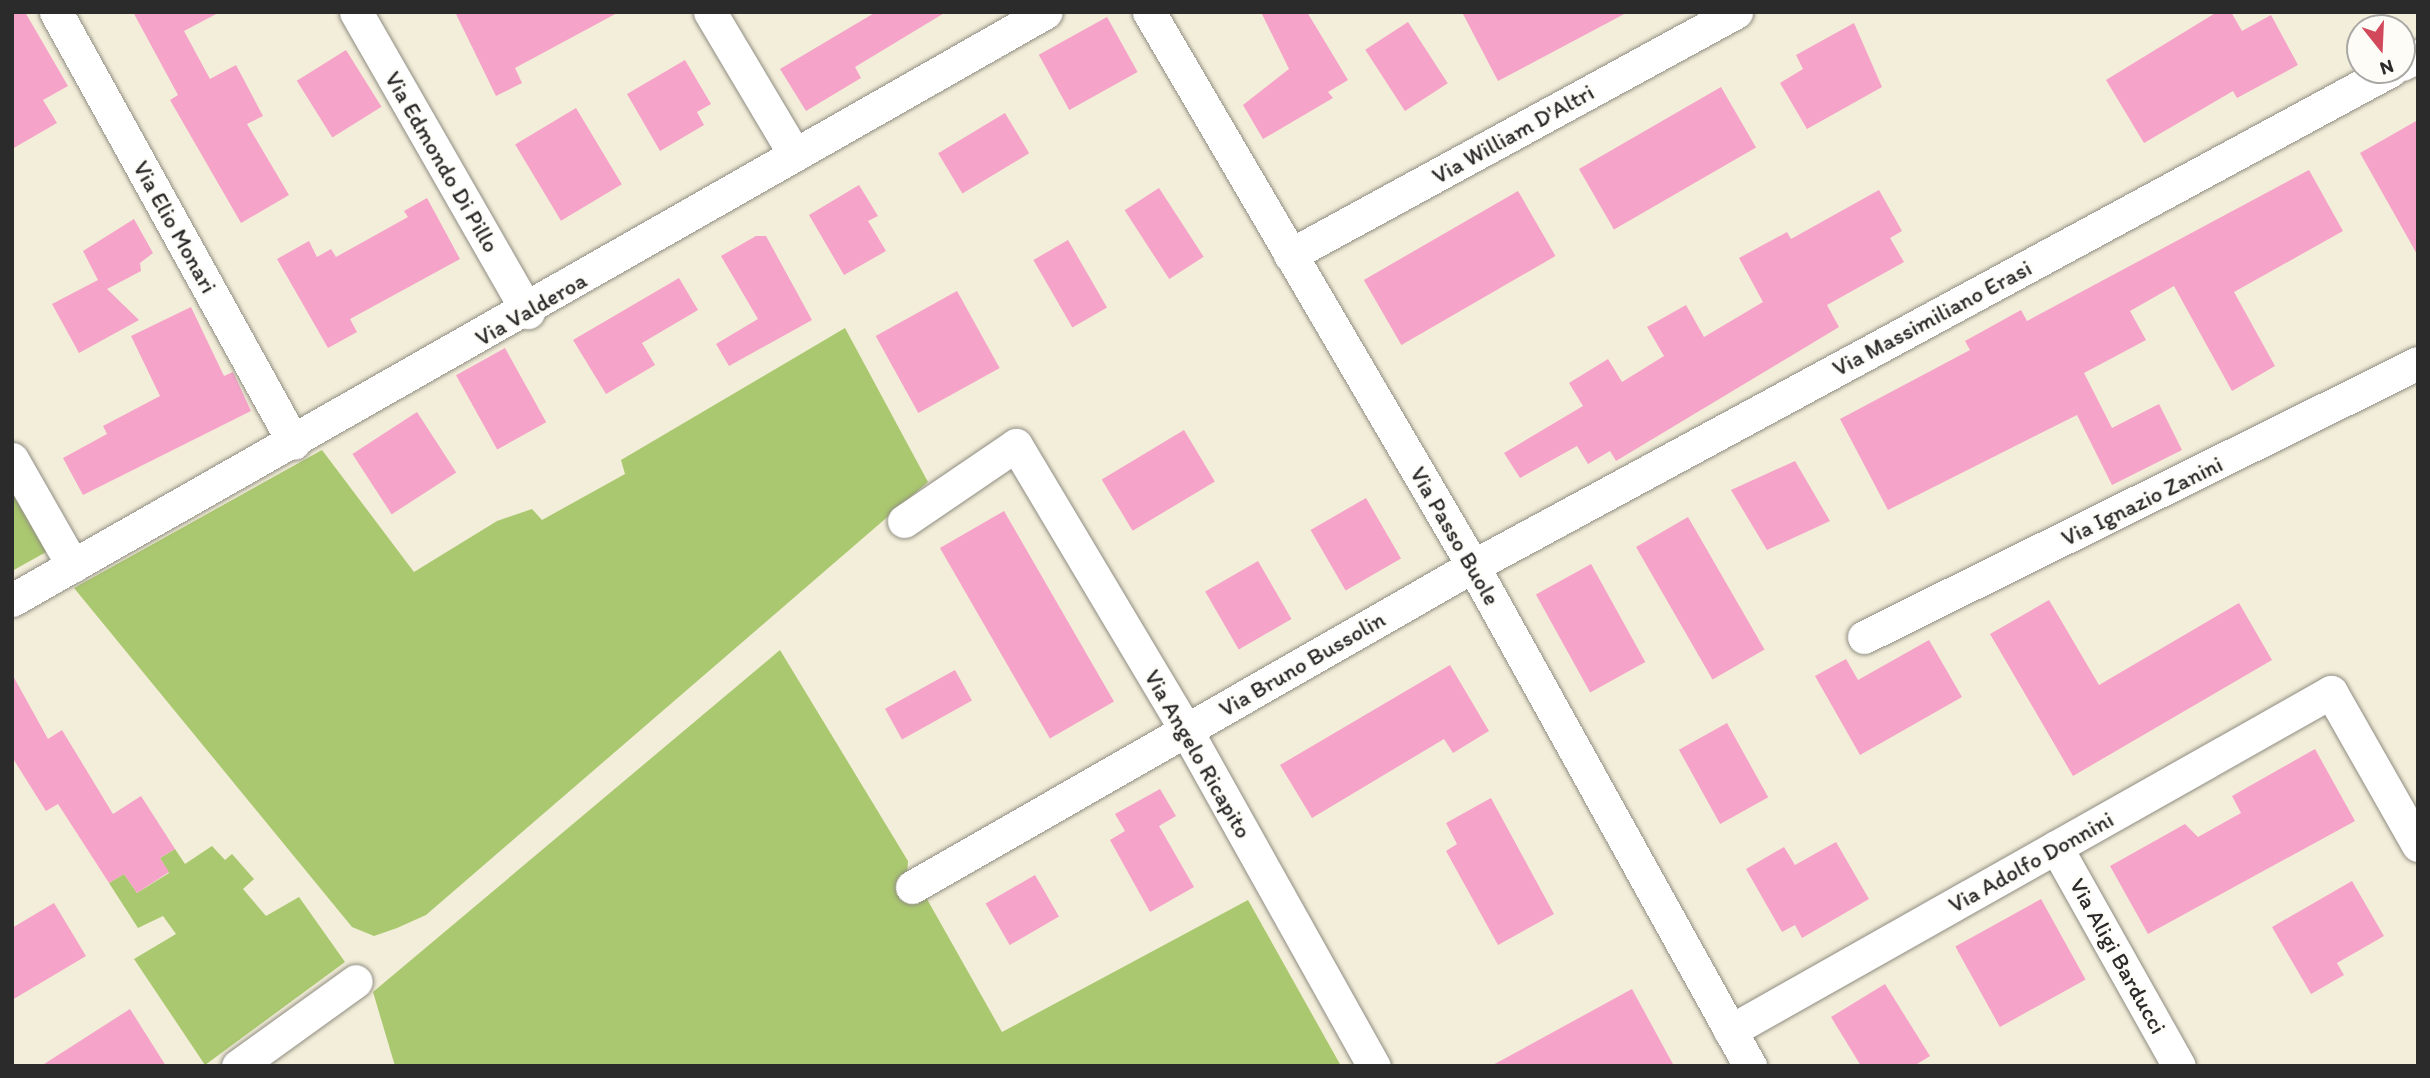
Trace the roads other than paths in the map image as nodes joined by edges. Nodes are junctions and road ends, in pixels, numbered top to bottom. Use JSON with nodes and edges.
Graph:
{"nodes":[{"id":1,"x":56,"y":12,"type":"edge"},
{"id":2,"x":356,"y":12,"type":"edge"},
{"id":3,"x":710,"y":12,"type":"edge"},
{"id":4,"x":1046,"y":12,"type":"edge"},
{"id":5,"x":1149,"y":12,"type":"edge"},
{"id":6,"x":1736,"y":12,"type":"edge"},
{"id":7,"x":2365,"y":84,"type":"edge"},
{"id":8,"x":795,"y":155,"type":"junction"},
{"id":9,"x":1290,"y":255,"type":"junction"},
{"id":10,"x":528,"y":312,"type":"junction"},
{"id":11,"x":2418,"y":363,"type":"edge"},
{"id":12,"x":294,"y":443,"type":"junction"},
{"id":13,"x":12,"y":459,"type":"edge"},
{"id":14,"x":904,"y":521,"type":"dead end"},
{"id":15,"x":73,"y":566,"type":"junction"},
{"id":16,"x":1473,"y":566,"type":"junction"},
{"id":17,"x":12,"y":600,"type":"edge"},
{"id":18,"x":1864,"y":637,"type":"dead end"},
{"id":19,"x":1186,"y":730,"type":"junction"},
{"id":20,"x":2418,"y":845,"type":"edge"},
{"id":21,"x":2056,"y":847,"type":"junction"},
{"id":22,"x":912,"y":887,"type":"dead end"},
{"id":23,"x":356,"y":981,"type":"dead end"},
{"id":24,"x":1730,"y":1031,"type":"junction"},
{"id":25,"x":238,"y":1066,"type":"edge"},
{"id":26,"x":1374,"y":1066,"type":"edge"},
{"id":27,"x":1750,"y":1066,"type":"edge"},
{"id":28,"x":2179,"y":1066,"type":"edge"}],
"edges":[{"from":1,"to":12,"type":"street","name":"Via Elio Monari"},
{"from":2,"to":10,"type":"street","name":"Via Edmondo Di Pillo"},
{"from":3,"to":8,"type":"street"},
{"from":4,"to":8,"type":"street","name":"Via Valderoa"},
{"from":5,"to":9,"type":"street","name":"Via Passo Buole"},
{"from":6,"to":9,"type":"street","name":"Via William D'Altri"},
{"from":7,"to":16,"type":"street","name":"Via Massimiliano Erasi"},
{"from":8,"to":10,"type":"street","name":"Via Valderoa"},
{"from":9,"to":16,"type":"street","name":"Via Passo Buole"},
{"from":10,"to":12,"type":"street","name":"Via Valderoa"},
{"from":11,"to":18,"type":"street","name":"Via Ignazio Zanini"},
{"from":12,"to":15,"type":"street","name":"Via Valderoa"},
{"from":13,"to":15,"type":"street"},
{"from":14,"to":19,"type":"street","name":"Via Angelo Ricapito"},
{"from":15,"to":17,"type":"street","name":"Via Valderoa"},
{"from":16,"to":19,"type":"street","name":"Via Bruno Bussolin"},
{"from":16,"to":24,"type":"street","name":"Via Passo Buole"},
{"from":19,"to":22,"type":"street","name":"Via Bruno Bussolin"},
{"from":19,"to":26,"type":"street","name":"Via Angelo Ricapito"},
{"from":20,"to":21,"type":"street","name":"Via Adolfo Donnini"},
{"from":21,"to":24,"type":"street","name":"Via Adolfo Donnini"},
{"from":21,"to":28,"type":"street","name":"Via Aligi Barducci"},
{"from":23,"to":25,"type":"street"},
{"from":24,"to":27,"type":"street","name":"Via Passo Buole"}]}
